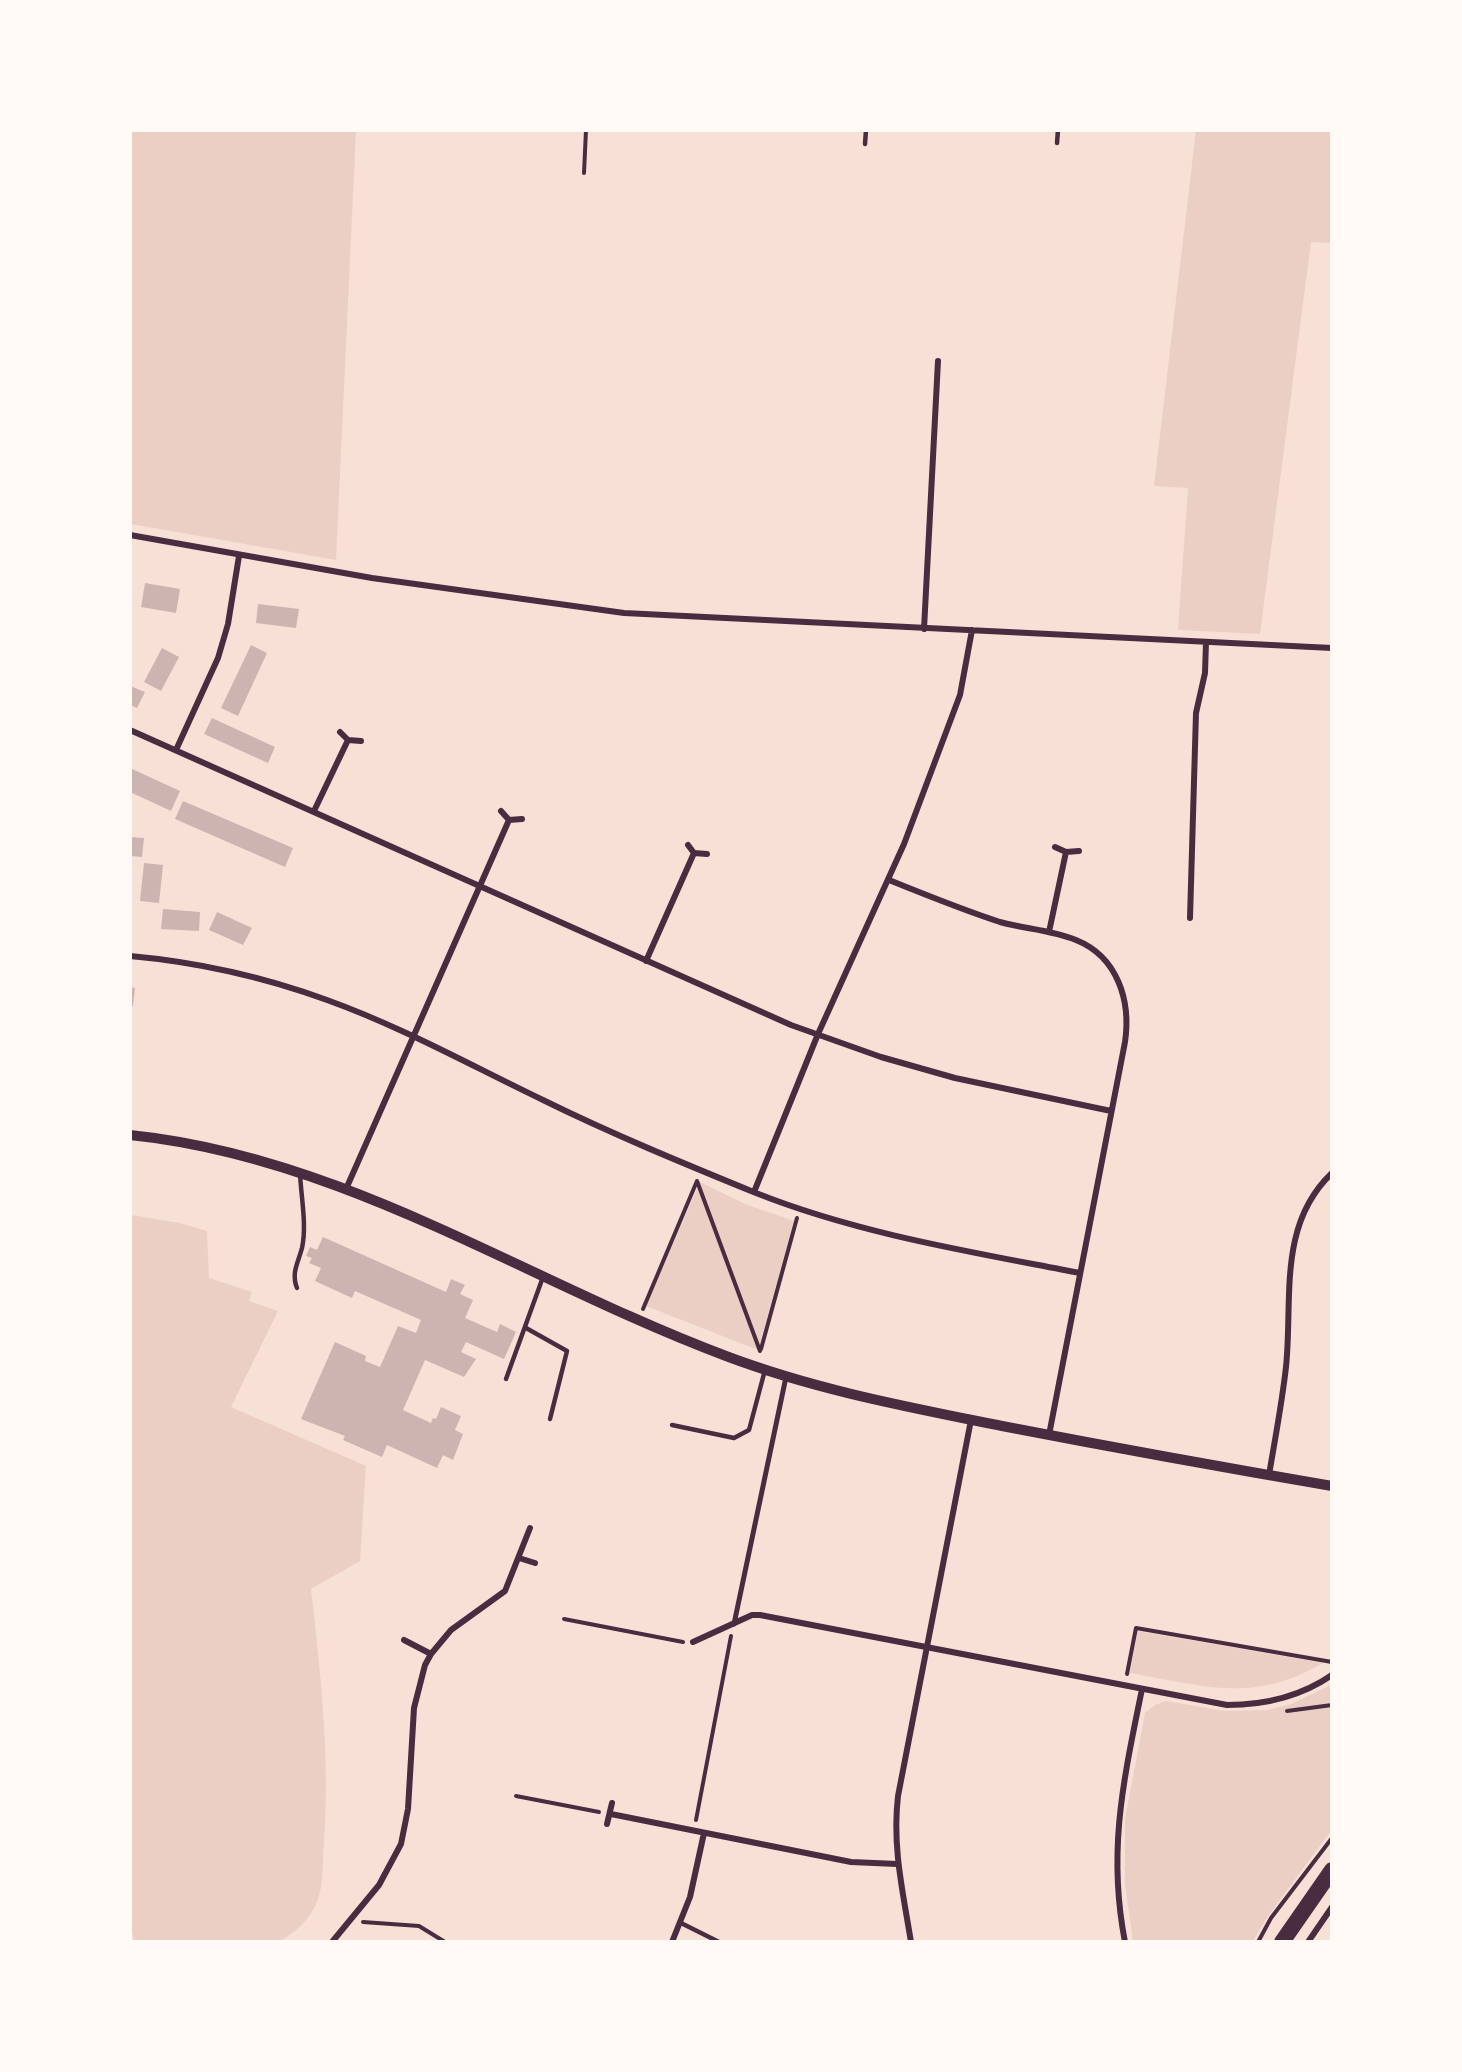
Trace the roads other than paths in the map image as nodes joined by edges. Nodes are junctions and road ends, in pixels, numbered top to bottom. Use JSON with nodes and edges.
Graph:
{"nodes":[{"id":1,"x":866,"y":130,"type":"edge"},
{"id":2,"x":1058,"y":130,"type":"edge"},
{"id":3,"x":1057,"y":143,"type":"dead end"},
{"id":4,"x":865,"y":144,"type":"dead end"},
{"id":5,"x":938,"y":361,"type":"dead end"},
{"id":6,"x":130,"y":535,"type":"edge"},
{"id":7,"x":239,"y":556,"type":"junction"},
{"id":8,"x":924,"y":629,"type":"junction"},
{"id":9,"x":972,"y":630,"type":"junction"},
{"id":10,"x":1206,"y":642,"type":"junction"},
{"id":11,"x":1332,"y":648,"type":"edge"},
{"id":12,"x":130,"y":730,"type":"edge"},
{"id":13,"x":340,"y":732,"type":"dead end"},
{"id":14,"x":348,"y":740,"type":"junction"},
{"id":15,"x":361,"y":741,"type":"dead end"},
{"id":16,"x":176,"y":750,"type":"junction"},
{"id":17,"x":314,"y":811,"type":"junction"},
{"id":18,"x":501,"y":811,"type":"dead end"},
{"id":19,"x":522,"y":819,"type":"dead end"},
{"id":20,"x":509,"y":820,"type":"junction"},
{"id":21,"x":688,"y":845,"type":"dead end"},
{"id":22,"x":1054,"y":847,"type":"dead end"},
{"id":23,"x":1079,"y":851,"type":"dead end"},
{"id":24,"x":1066,"y":852,"type":"junction"},
{"id":25,"x":694,"y":853,"type":"junction"},
{"id":26,"x":707,"y":854,"type":"dead end"},
{"id":27,"x":889,"y":880,"type":"junction"},
{"id":28,"x":481,"y":886,"type":"junction"},
{"id":29,"x":1190,"y":918,"type":"dead end"},
{"id":30,"x":1049,"y":932,"type":"junction"},
{"id":31,"x":130,"y":956,"type":"edge"},
{"id":32,"x":646,"y":961,"type":"junction"},
{"id":33,"x":818,"y":1034,"type":"junction"},
{"id":34,"x":414,"y":1038,"type":"junction"},
{"id":35,"x":1111,"y":1111,"type":"junction"},
{"id":36,"x":130,"y":1135,"type":"edge"},
{"id":37,"x":300,"y":1172,"type":"junction"},
{"id":38,"x":1332,"y":1173,"type":"edge"},
{"id":39,"x":346,"y":1189,"type":"junction"},
{"id":40,"x":754,"y":1192,"type":"junction"},
{"id":41,"x":1080,"y":1273,"type":"junction"},
{"id":42,"x":543,"y":1277,"type":"junction"},
{"id":43,"x":297,"y":1288,"type":"dead end"},
{"id":44,"x":526,"y":1328,"type":"junction"},
{"id":45,"x":760,"y":1368,"type":"junction"},
{"id":46,"x":786,"y":1377,"type":"junction"},
{"id":47,"x":506,"y":1379,"type":"dead end"},
{"id":48,"x":550,"y":1419,"type":"dead end"},
{"id":49,"x":971,"y":1420,"type":"junction"},
{"id":50,"x":672,"y":1425,"type":"dead end"},
{"id":51,"x":1049,"y":1435,"type":"junction"},
{"id":52,"x":1269,"y":1475,"type":"junction"},
{"id":53,"x":1332,"y":1486,"type":"edge"},
{"id":54,"x":530,"y":1528,"type":"dead end"},
{"id":55,"x":519,"y":1558,"type":"junction"},
{"id":56,"x":535,"y":1563,"type":"dead end"},
{"id":57,"x":734,"y":1624,"type":"junction"},
{"id":58,"x":404,"y":1640,"type":"dead end"},
{"id":59,"x":693,"y":1642,"type":"road end"},
{"id":60,"x":927,"y":1647,"type":"junction"},
{"id":61,"x":431,"y":1654,"type":"junction"},
{"id":62,"x":1332,"y":1675,"type":"edge"},
{"id":63,"x":1142,"y":1689,"type":"junction"},
{"id":64,"x":612,"y":1803,"type":"dead end"},
{"id":65,"x":611,"y":1814,"type":"junction"},
{"id":66,"x":607,"y":1824,"type":"dead end"},
{"id":67,"x":704,"y":1833,"type":"junction"},
{"id":68,"x":897,"y":1864,"type":"junction"},
{"id":69,"x":1332,"y":1870,"type":"edge"},
{"id":70,"x":1332,"y":1907,"type":"edge"},
{"id":71,"x":681,"y":1923,"type":"junction"},
{"id":72,"x":332,"y":1941,"type":"edge"},
{"id":73,"x":672,"y":1941,"type":"edge"},
{"id":74,"x":719,"y":1941,"type":"edge"},
{"id":75,"x":911,"y":1941,"type":"edge"},
{"id":76,"x":1125,"y":1941,"type":"edge"},
{"id":77,"x":1282,"y":1941,"type":"edge"},
{"id":78,"x":1308,"y":1941,"type":"edge"}],
"edges":[{"from":1,"to":4,"type":"lane"},
{"from":2,"to":3,"type":"lane"},
{"from":5,"to":8,"type":"street"},
{"from":6,"to":7,"type":"street"},
{"from":7,"to":8,"type":"street"},
{"from":7,"to":16,"type":"street"},
{"from":8,"to":9,"type":"street"},
{"from":9,"to":10,"type":"street"},
{"from":9,"to":27,"type":"street"},
{"from":10,"to":11,"type":"street"},
{"from":10,"to":29,"type":"street"},
{"from":12,"to":16,"type":"street"},
{"from":13,"to":14,"type":"street"},
{"from":14,"to":15,"type":"street"},
{"from":14,"to":17,"type":"street"},
{"from":16,"to":17,"type":"street"},
{"from":17,"to":28,"type":"street"},
{"from":18,"to":20,"type":"street"},
{"from":19,"to":20,"type":"street"},
{"from":20,"to":28,"type":"street"},
{"from":21,"to":25,"type":"street"},
{"from":22,"to":24,"type":"street"},
{"from":23,"to":24,"type":"street"},
{"from":24,"to":30,"type":"street"},
{"from":25,"to":26,"type":"street"},
{"from":25,"to":32,"type":"street"},
{"from":27,"to":30,"type":"street"},
{"from":27,"to":33,"type":"street"},
{"from":28,"to":32,"type":"street"},
{"from":28,"to":34,"type":"street"},
{"from":30,"to":35,"type":"street"},
{"from":31,"to":34,"type":"street"},
{"from":32,"to":33,"type":"street"},
{"from":33,"to":35,"type":"street"},
{"from":33,"to":40,"type":"street"},
{"from":34,"to":39,"type":"street"},
{"from":34,"to":40,"type":"street"},
{"from":35,"to":41,"type":"street"},
{"from":36,"to":37,"type":"street"},
{"from":37,"to":39,"type":"street"},
{"from":37,"to":43,"type":"lane"},
{"from":38,"to":52,"type":"street"},
{"from":39,"to":42,"type":"street"},
{"from":40,"to":41,"type":"street"},
{"from":41,"to":51,"type":"street"},
{"from":42,"to":44,"type":"lane"},
{"from":42,"to":45,"type":"street"},
{"from":44,"to":47,"type":"lane"},
{"from":44,"to":48,"type":"lane"},
{"from":45,"to":46,"type":"street"},
{"from":45,"to":50,"type":"lane"},
{"from":46,"to":49,"type":"street"},
{"from":46,"to":57,"type":"street"},
{"from":49,"to":51,"type":"street"},
{"from":49,"to":60,"type":"street"},
{"from":51,"to":52,"type":"street"},
{"from":52,"to":53,"type":"street"},
{"from":54,"to":55,"type":"street"},
{"from":55,"to":56,"type":"street"},
{"from":55,"to":61,"type":"street"},
{"from":57,"to":59,"type":"street"},
{"from":57,"to":60,"type":"street"},
{"from":58,"to":61,"type":"street"},
{"from":60,"to":63,"type":"street"},
{"from":60,"to":68,"type":"street"},
{"from":61,"to":72,"type":"street"},
{"from":62,"to":63,"type":"street"},
{"from":63,"to":76,"type":"street"},
{"from":64,"to":65,"type":"street"},
{"from":65,"to":66,"type":"street"},
{"from":65,"to":67,"type":"street"},
{"from":67,"to":68,"type":"street"},
{"from":67,"to":71,"type":"street"},
{"from":68,"to":75,"type":"street"},
{"from":69,"to":77,"type":"highway"},
{"from":70,"to":78,"type":"street"},
{"from":71,"to":73,"type":"street"},
{"from":71,"to":74,"type":"lane"}]}
